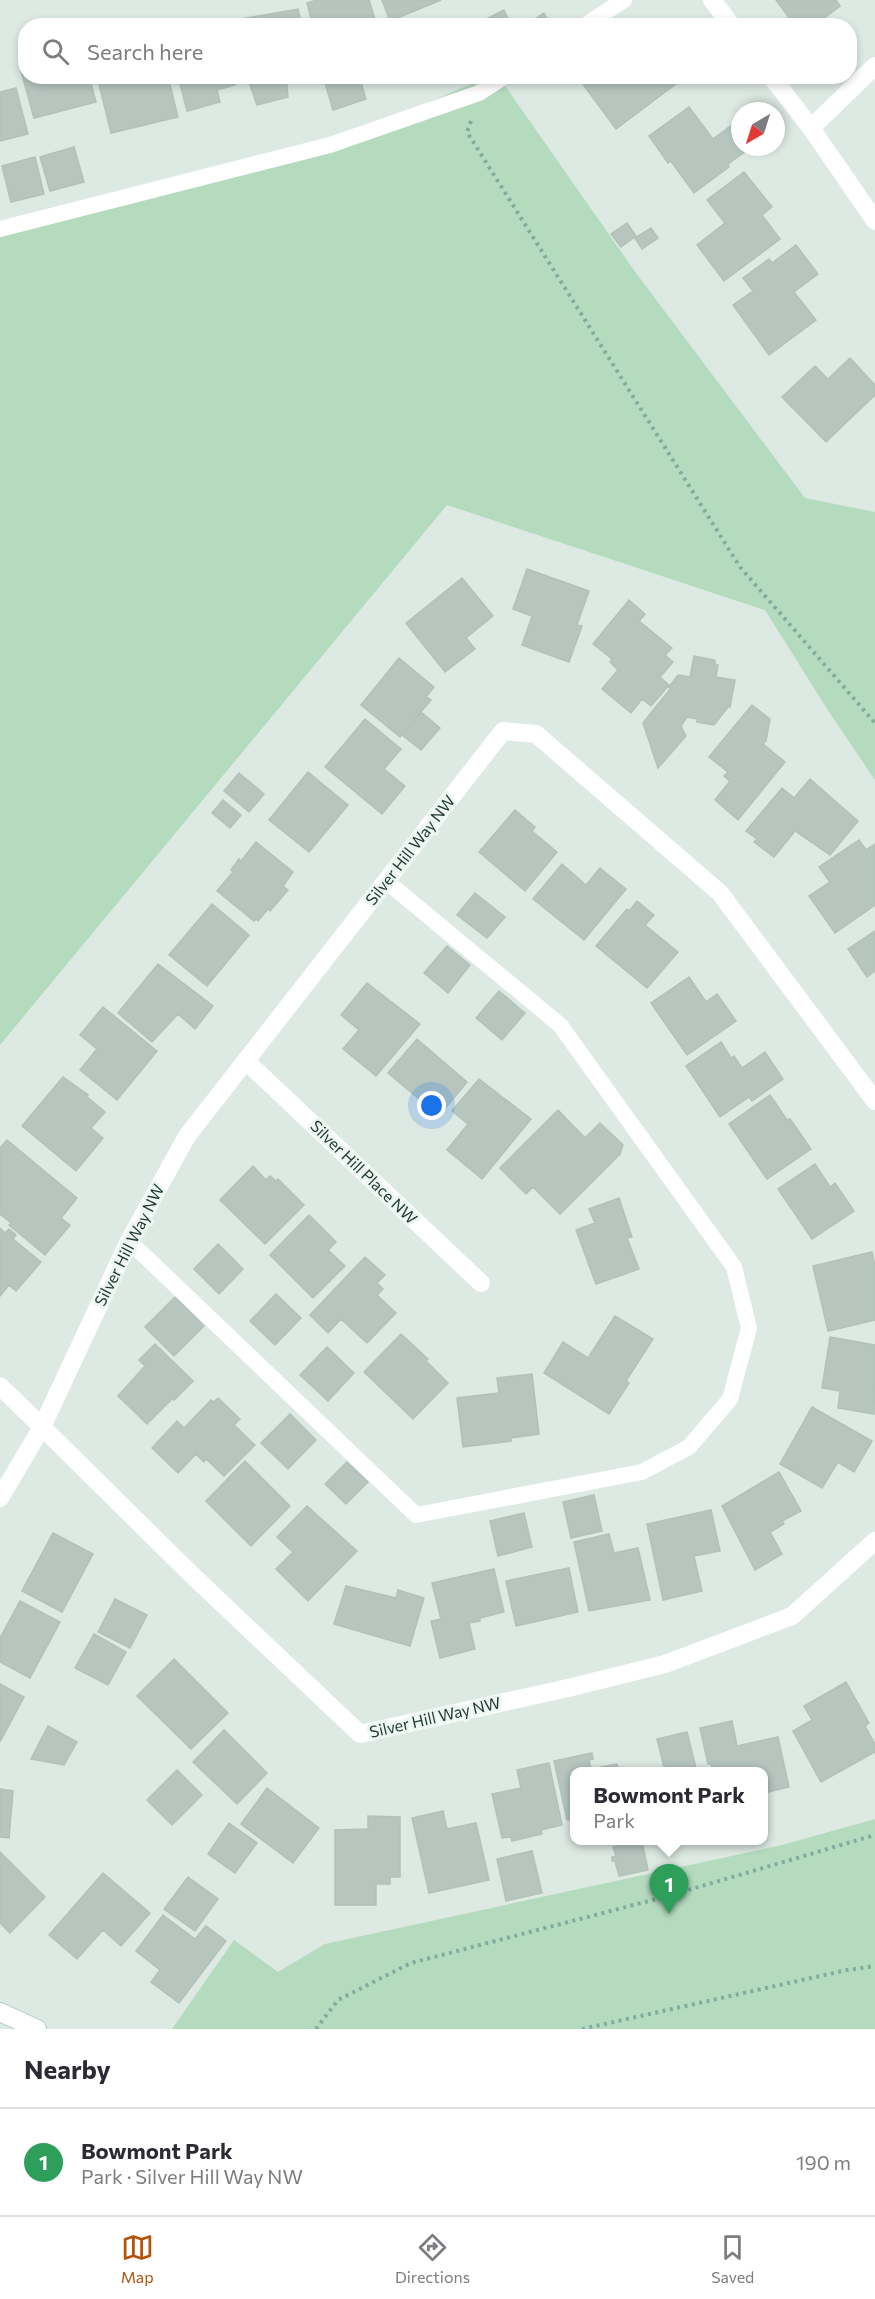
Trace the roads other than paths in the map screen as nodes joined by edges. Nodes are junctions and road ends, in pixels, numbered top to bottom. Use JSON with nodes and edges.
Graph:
{"nodes":[{"id":1,"x":624,"y":0,"type":"edge"},
{"id":2,"x":712,"y":0,"type":"edge"},
{"id":3,"x":596,"y":18,"type":"edge"},
{"id":4,"x":726,"y":18,"type":"edge"},
{"id":5,"x":875,"y":66,"type":"edge"},
{"id":6,"x":857,"y":83,"type":"edge"},
{"id":7,"x":493,"y":84,"type":"edge"},
{"id":8,"x":777,"y":84,"type":"edge"},
{"id":9,"x":856,"y":84,"type":"edge"},
{"id":10,"x":811,"y":128,"type":"junction"},
{"id":11,"x":875,"y":221,"type":"edge"},
{"id":12,"x":0,"y":229,"type":"edge"},
{"id":13,"x":386,"y":881,"type":"junction"},
{"id":14,"x":247,"y":1062,"type":"junction"},
{"id":15,"x":875,"y":1101,"type":"edge"},
{"id":16,"x":129,"y":1241,"type":"junction"},
{"id":17,"x":481,"y":1283,"type":"dead end"},
{"id":18,"x":0,"y":1386,"type":"edge"},
{"id":19,"x":42,"y":1427,"type":"junction"},
{"id":20,"x":0,"y":1498,"type":"edge"},
{"id":21,"x":875,"y":1541,"type":"edge"},
{"id":22,"x":0,"y":2012,"type":"edge"},
{"id":23,"x":37,"y":2029,"type":"edge"}],
"edges":[{"from":1,"to":3,"type":"lane"},
{"from":2,"to":4,"type":"street"},
{"from":5,"to":6,"type":"street"},
{"from":7,"to":12,"type":"lane"},
{"from":8,"to":10,"type":"street"},
{"from":9,"to":10,"type":"street"},
{"from":10,"to":11,"type":"street"},
{"from":13,"to":14,"type":"street","name":"Silver Hill Way NW"},
{"from":13,"to":15,"type":"street","name":"Silver Hill Way NW"},
{"from":13,"to":16,"type":"lane"},
{"from":14,"to":16,"type":"street","name":"Silver Hill Way NW"},
{"from":14,"to":17,"type":"street","name":"Silver Hill Place NW"},
{"from":16,"to":19,"type":"street","name":"Silver Hill Way NW"},
{"from":18,"to":19,"type":"street"},
{"from":19,"to":20,"type":"street","name":"Silver Hill Way NW"},
{"from":19,"to":21,"type":"street","name":"Silver Hill Way NW"},
{"from":22,"to":23,"type":"street"}]}
